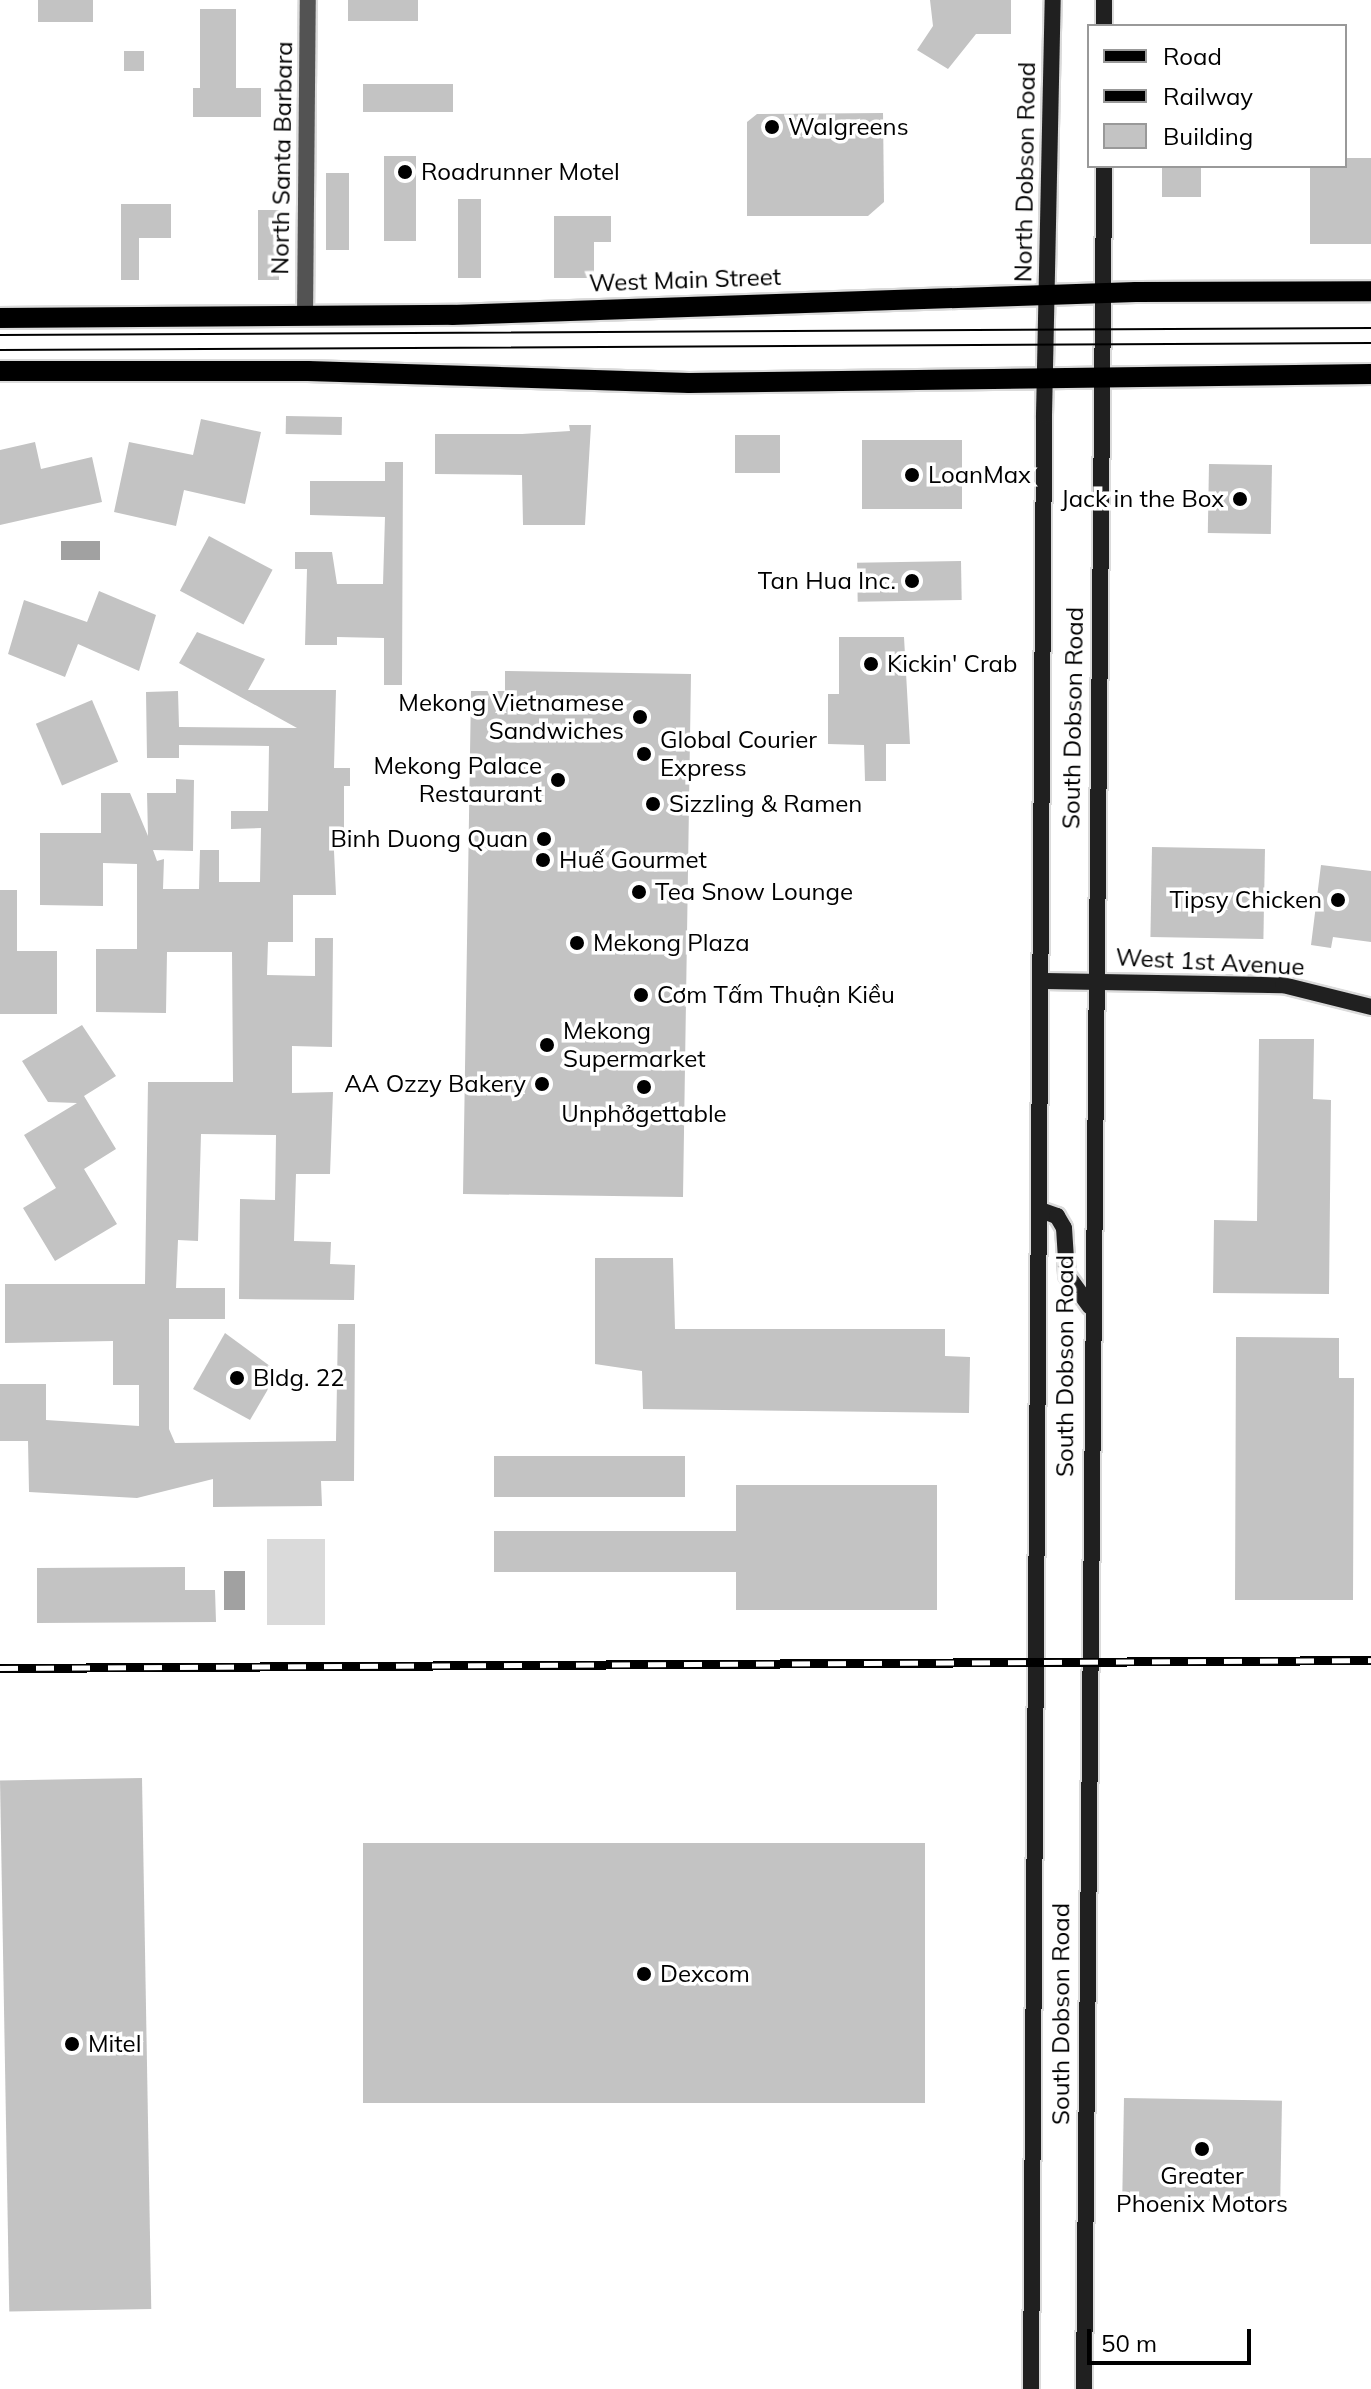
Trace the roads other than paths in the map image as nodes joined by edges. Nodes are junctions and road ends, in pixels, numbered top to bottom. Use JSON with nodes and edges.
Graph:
{"nodes":[{"id":1,"x":308,"y":0,"type":"edge"},
{"id":2,"x":1053,"y":0,"type":"edge"},
{"id":3,"x":1104,"y":0,"type":"edge"},
{"id":4,"x":1104,"y":24,"type":"edge"},
{"id":5,"x":1104,"y":168,"type":"edge"},
{"id":6,"x":1371,"y":291,"type":"edge"},
{"id":7,"x":1105,"y":293,"type":"junction"},
{"id":8,"x":1046,"y":294,"type":"junction"},
{"id":9,"x":305,"y":316,"type":"junction"},
{"id":10,"x":0,"y":318,"type":"edge"},
{"id":11,"x":1045,"y":345,"type":"joint"},
{"id":12,"x":0,"y":371,"type":"edge"},
{"id":13,"x":1371,"y":374,"type":"edge"},
{"id":14,"x":1105,"y":379,"type":"junction"},
{"id":15,"x":1045,"y":380,"type":"junction"},
{"id":16,"x":1045,"y":981,"type":"junction"},
{"id":17,"x":1092,"y":981,"type":"junction"},
{"id":18,"x":1371,"y":1007,"type":"edge"},
{"id":19,"x":1043,"y":1211,"type":"junction"},
{"id":20,"x":1090,"y":1307,"type":"junction"},
{"id":21,"x":1031,"y":2389,"type":"edge"},
{"id":22,"x":1084,"y":2389,"type":"edge"}],
"edges":[{"from":1,"to":9,"type":"street","name":"North Santa Barbara"},
{"from":2,"to":8,"type":"main road","name":"North Dobson Road"},
{"from":3,"to":4,"type":"main road"},
{"from":5,"to":7,"type":"main road"},
{"from":6,"to":7,"type":"main road","name":"West Main Street"},
{"from":7,"to":8,"type":"main road","name":"West Main Street"},
{"from":7,"to":14,"type":"main road","name":"South Dobson Road"},
{"from":8,"to":9,"type":"main road","name":"West Main Street"},
{"from":8,"to":11,"type":"main road","name":"North Dobson Road"},
{"from":9,"to":10,"type":"main road","name":"West Main Street"},
{"from":11,"to":15,"type":"main road","name":"South Dobson Road"},
{"from":12,"to":15,"type":"main road"},
{"from":13,"to":14,"type":"main road"},
{"from":14,"to":15,"type":"main road"},
{"from":14,"to":17,"type":"main road","name":"South Dobson Road"},
{"from":15,"to":16,"type":"main road","name":"South Dobson Road"},
{"from":16,"to":17,"type":"main road","name":"West 1st Avenue"},
{"from":16,"to":19,"type":"main road","name":"South Dobson Road"},
{"from":17,"to":18,"type":"main road","name":"West 1st Avenue"},
{"from":17,"to":20,"type":"main road","name":"South Dobson Road"},
{"from":19,"to":20,"type":"main road"},
{"from":19,"to":21,"type":"main road","name":"South Dobson Road"},
{"from":20,"to":22,"type":"main road","name":"South Dobson Road"}]}
